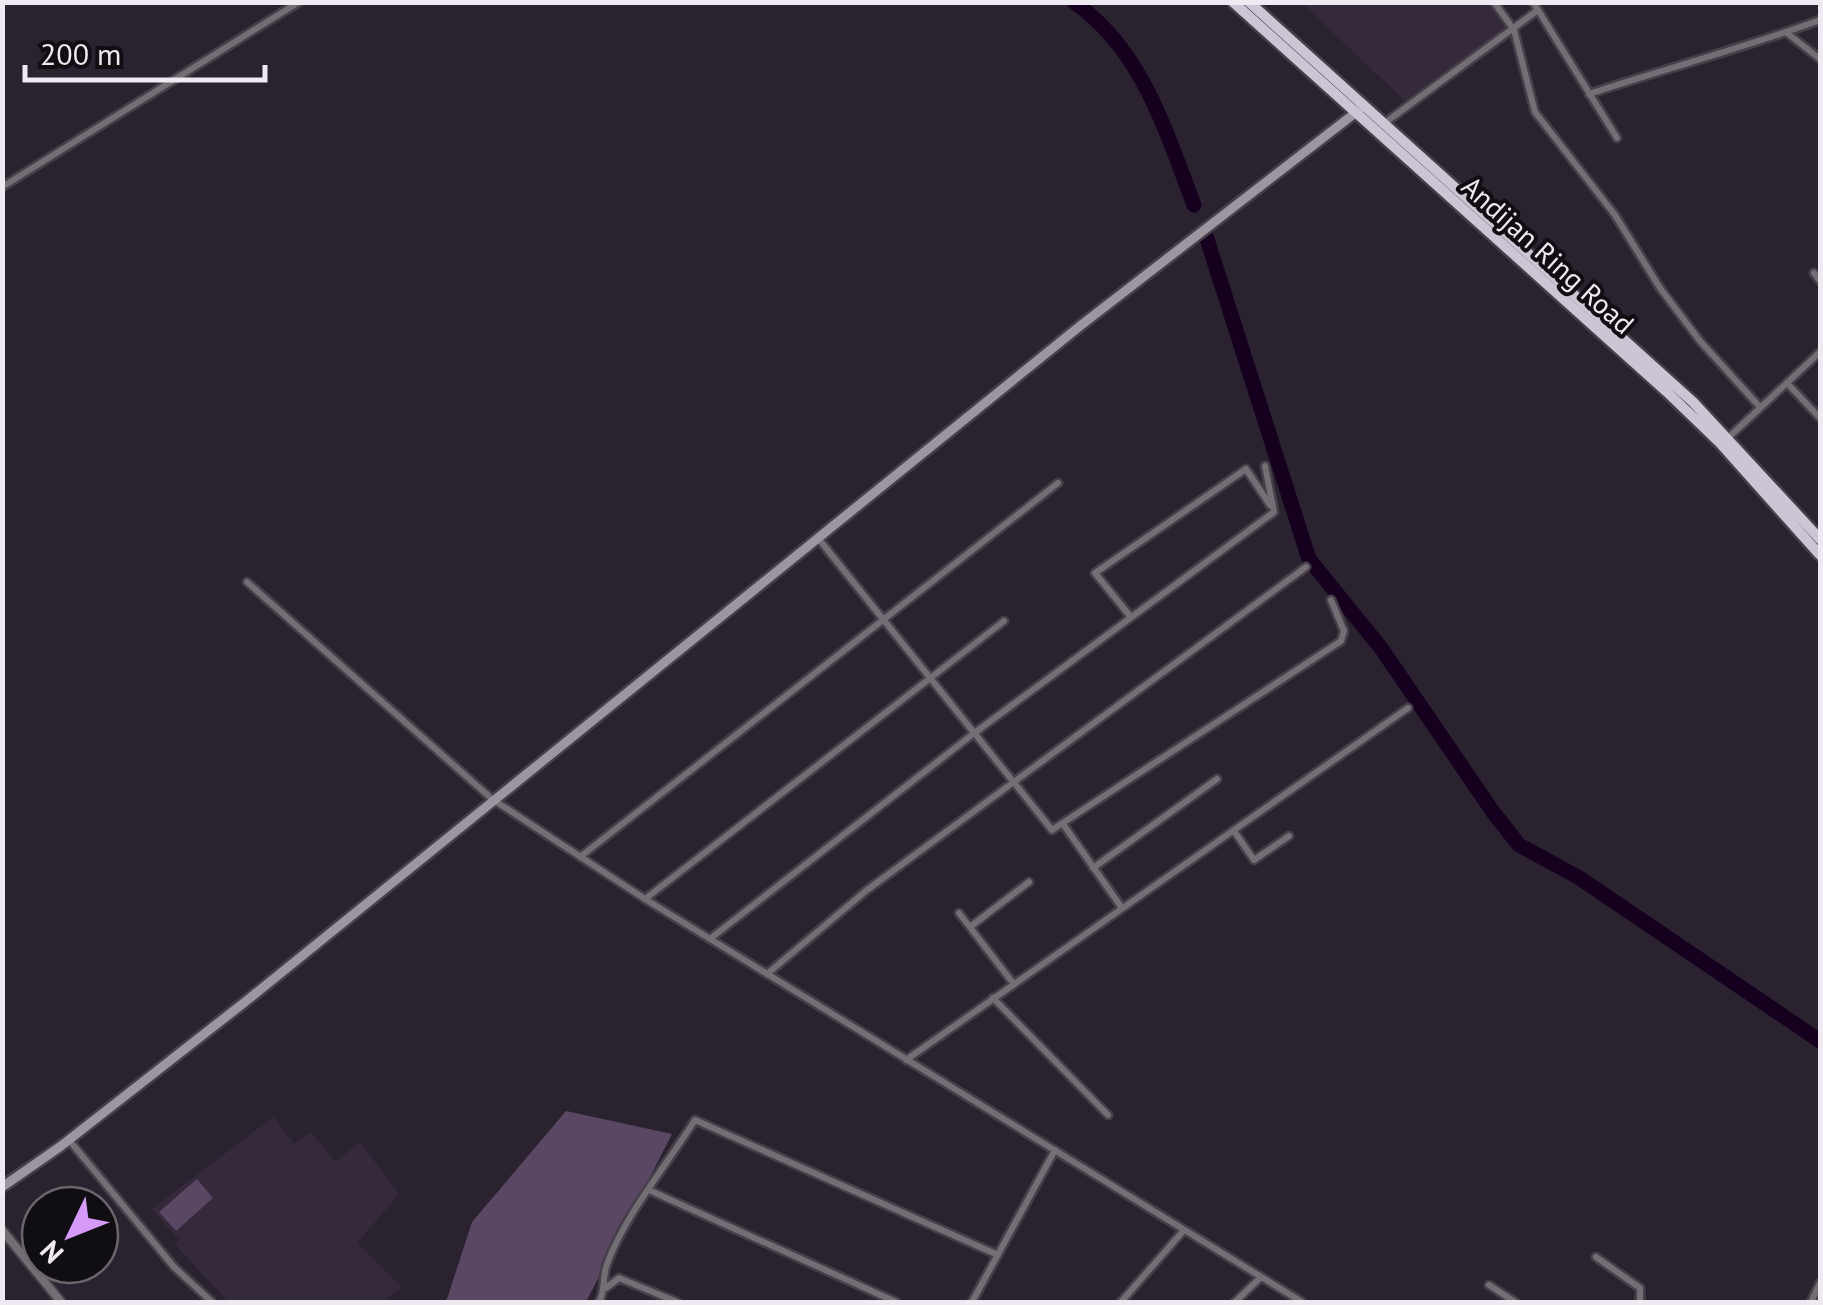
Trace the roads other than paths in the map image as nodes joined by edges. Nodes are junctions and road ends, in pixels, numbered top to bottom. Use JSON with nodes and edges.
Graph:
{"nodes":[{"id":1,"x":299,"y":2,"type":"edge"},
{"id":2,"x":1232,"y":2,"type":"edge"},
{"id":3,"x":1248,"y":2,"type":"edge"},
{"id":4,"x":1494,"y":2,"type":"edge"},
{"id":5,"x":1536,"y":6,"type":"edge"},
{"id":6,"x":1820,"y":20,"type":"edge"},
{"id":7,"x":1514,"y":30,"type":"junction"},
{"id":8,"x":1787,"y":33,"type":"junction"},
{"id":9,"x":1820,"y":59,"type":"edge"},
{"id":10,"x":1589,"y":94,"type":"junction"},
{"id":11,"x":1359,"y":109,"type":"junction"},
{"id":12,"x":1379,"y":126,"type":"junction"},
{"id":13,"x":1617,"y":138,"type":"dead end"},
{"id":14,"x":2,"y":186,"type":"edge"},
{"id":15,"x":1814,"y":273,"type":"dead end"},
{"id":16,"x":1820,"y":281,"type":"edge"},
{"id":17,"x":1820,"y":352,"type":"edge"},
{"id":18,"x":1787,"y":382,"type":"junction"},
{"id":19,"x":1760,"y":406,"type":"junction"},
{"id":20,"x":1820,"y":418,"type":"edge"},
{"id":21,"x":1728,"y":437,"type":"junction"},
{"id":22,"x":1265,"y":466,"type":"dead end"},
{"id":23,"x":1058,"y":484,"type":"dead end"},
{"id":24,"x":1274,"y":510,"type":"junction"},
{"id":25,"x":817,"y":538,"type":"junction"},
{"id":26,"x":1820,"y":539,"type":"edge"},
{"id":27,"x":1820,"y":555,"type":"edge"},
{"id":28,"x":1306,"y":567,"type":"dead end"},
{"id":29,"x":247,"y":582,"type":"dead end"},
{"id":30,"x":1331,"y":600,"type":"dead end"},
{"id":31,"x":1130,"y":616,"type":"junction"},
{"id":32,"x":885,"y":620,"type":"junction"},
{"id":33,"x":1004,"y":621,"type":"dead end"},
{"id":34,"x":929,"y":679,"type":"junction"},
{"id":35,"x":1408,"y":708,"type":"dead end"},
{"id":36,"x":973,"y":734,"type":"junction"},
{"id":37,"x":1217,"y":779,"type":"dead end"},
{"id":38,"x":1012,"y":783,"type":"junction"},
{"id":39,"x":492,"y":800,"type":"junction"},
{"id":40,"x":1063,"y":824,"type":"junction"},
{"id":41,"x":1234,"y":831,"type":"junction"},
{"id":42,"x":1289,"y":836,"type":"dead end"},
{"id":43,"x":580,"y":858,"type":"junction"},
{"id":44,"x":1094,"y":868,"type":"junction"},
{"id":45,"x":1029,"y":882,"type":"dead end"},
{"id":46,"x":645,"y":899,"type":"junction"},
{"id":47,"x":1122,"y":908,"type":"junction"},
{"id":48,"x":959,"y":913,"type":"dead end"},
{"id":49,"x":970,"y":927,"type":"junction"},
{"id":50,"x":710,"y":938,"type":"junction"},
{"id":51,"x":767,"y":974,"type":"junction"},
{"id":52,"x":1013,"y":983,"type":"junction"},
{"id":53,"x":993,"y":998,"type":"junction"},
{"id":54,"x":906,"y":1060,"type":"junction"},
{"id":55,"x":1108,"y":1115,"type":"dead end"},
{"id":56,"x":68,"y":1140,"type":"junction"},
{"id":57,"x":1056,"y":1150,"type":"junction"},
{"id":58,"x":2,"y":1187,"type":"edge"},
{"id":59,"x":651,"y":1191,"type":"junction"},
{"id":60,"x":2,"y":1230,"type":"edge"},
{"id":61,"x":1184,"y":1230,"type":"junction"},
{"id":62,"x":998,"y":1255,"type":"junction"},
{"id":63,"x":1596,"y":1257,"type":"dead end"},
{"id":64,"x":1261,"y":1277,"type":"junction"},
{"id":65,"x":1820,"y":1283,"type":"edge"},
{"id":66,"x":1488,"y":1285,"type":"dead end"},
{"id":67,"x":606,"y":1289,"type":"junction"},
{"id":68,"x":60,"y":1302,"type":"edge"},
{"id":69,"x":212,"y":1302,"type":"edge"},
{"id":70,"x":599,"y":1302,"type":"edge"},
{"id":71,"x":677,"y":1302,"type":"edge"},
{"id":72,"x":896,"y":1302,"type":"edge"},
{"id":73,"x":972,"y":1302,"type":"edge"},
{"id":74,"x":1121,"y":1302,"type":"edge"},
{"id":75,"x":1235,"y":1302,"type":"edge"},
{"id":76,"x":1302,"y":1302,"type":"edge"},
{"id":77,"x":1515,"y":1302,"type":"edge"},
{"id":78,"x":1640,"y":1302,"type":"edge"},
{"id":79,"x":1812,"y":1302,"type":"edge"}],
"edges":[{"from":1,"to":14,"type":"street"},
{"from":2,"to":11,"type":"highway","name":"Andijan Ring Road"},
{"from":3,"to":11,"type":"highway","name":"Andijan Ring Road"},
{"from":4,"to":7,"type":"street"},
{"from":5,"to":7,"type":"street"},
{"from":5,"to":10,"type":"street"},
{"from":6,"to":8,"type":"street"},
{"from":7,"to":12,"type":"street"},
{"from":7,"to":19,"type":"street"},
{"from":8,"to":9,"type":"street"},
{"from":8,"to":10,"type":"street"},
{"from":10,"to":13,"type":"street"},
{"from":11,"to":12,"type":"highway","name":"Andijan Ring Road"},
{"from":11,"to":25,"type":"main road"},
{"from":12,"to":21,"type":"highway","name":"Andijan Ring Road"},
{"from":12,"to":27,"type":"highway","name":"Andijan Ring Road"},
{"from":15,"to":16,"type":"street"},
{"from":17,"to":18,"type":"street"},
{"from":18,"to":19,"type":"street"},
{"from":18,"to":20,"type":"street"},
{"from":19,"to":21,"type":"street"},
{"from":21,"to":26,"type":"highway","name":"Andijan Ring Road"},
{"from":22,"to":24,"type":"street"},
{"from":23,"to":32,"type":"street"},
{"from":24,"to":31,"type":"street"},
{"from":24,"to":31,"type":"street"},
{"from":25,"to":32,"type":"street"},
{"from":25,"to":39,"type":"main road"},
{"from":28,"to":38,"type":"street"},
{"from":29,"to":39,"type":"street"},
{"from":30,"to":40,"type":"street"},
{"from":31,"to":36,"type":"street"},
{"from":32,"to":34,"type":"street"},
{"from":32,"to":43,"type":"street"},
{"from":33,"to":34,"type":"street"},
{"from":34,"to":36,"type":"street"},
{"from":34,"to":46,"type":"street"},
{"from":35,"to":41,"type":"street"},
{"from":36,"to":38,"type":"street"},
{"from":36,"to":50,"type":"street"},
{"from":37,"to":44,"type":"street"},
{"from":38,"to":40,"type":"street"},
{"from":38,"to":51,"type":"street"},
{"from":39,"to":43,"type":"street"},
{"from":39,"to":56,"type":"main road"},
{"from":40,"to":44,"type":"street"},
{"from":41,"to":42,"type":"street"},
{"from":41,"to":47,"type":"street"},
{"from":43,"to":46,"type":"street"},
{"from":44,"to":47,"type":"street"},
{"from":45,"to":49,"type":"street"},
{"from":46,"to":50,"type":"street"},
{"from":47,"to":52,"type":"street"},
{"from":48,"to":49,"type":"street"},
{"from":49,"to":52,"type":"street"},
{"from":50,"to":51,"type":"street"},
{"from":51,"to":54,"type":"street"},
{"from":52,"to":53,"type":"street"},
{"from":53,"to":54,"type":"street"},
{"from":53,"to":55,"type":"street"},
{"from":54,"to":57,"type":"street"},
{"from":56,"to":58,"type":"main road"},
{"from":56,"to":69,"type":"street"},
{"from":57,"to":61,"type":"street"},
{"from":57,"to":62,"type":"street"},
{"from":59,"to":62,"type":"street"},
{"from":59,"to":67,"type":"street"},
{"from":59,"to":72,"type":"street"},
{"from":60,"to":68,"type":"street"},
{"from":61,"to":64,"type":"street"},
{"from":61,"to":74,"type":"street"},
{"from":62,"to":73,"type":"street"},
{"from":63,"to":78,"type":"street"},
{"from":64,"to":75,"type":"street"},
{"from":64,"to":76,"type":"street"},
{"from":65,"to":79,"type":"street"},
{"from":66,"to":77,"type":"street"},
{"from":67,"to":70,"type":"street"},
{"from":67,"to":71,"type":"street"}]}
